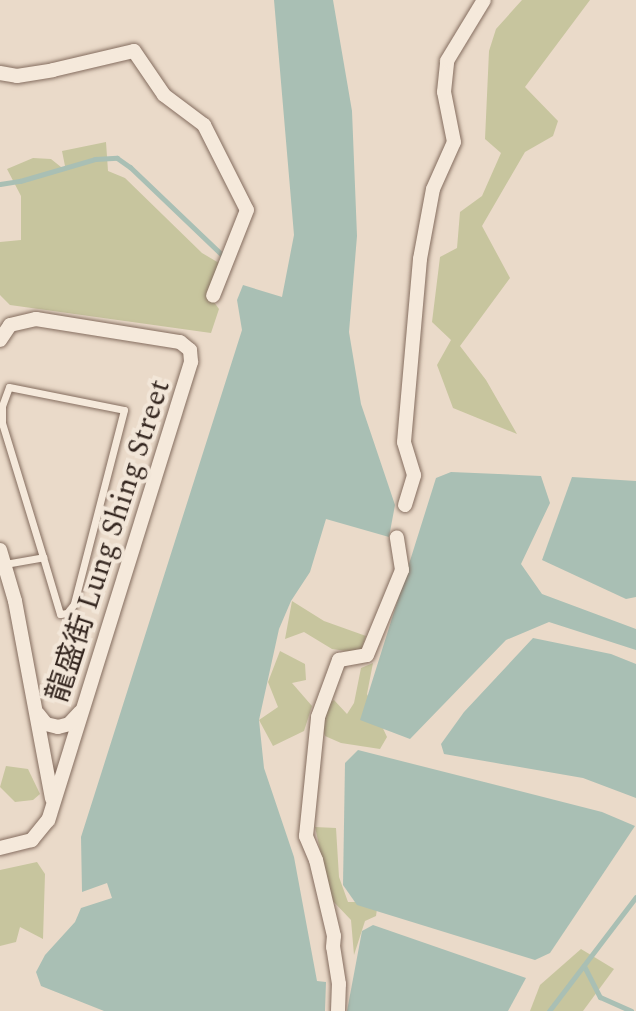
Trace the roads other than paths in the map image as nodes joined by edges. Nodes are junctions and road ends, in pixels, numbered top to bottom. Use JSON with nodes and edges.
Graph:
{"nodes":[{"id":1,"x":484,"y":0,"type":"edge"},
{"id":2,"x":0,"y":73,"type":"edge"},
{"id":3,"x":213,"y":296,"type":"dead end"},
{"id":4,"x":2,"y":330,"type":"edge"},
{"id":5,"x":405,"y":505,"type":"dead end"},
{"id":6,"x":397,"y":537,"type":"dead end"},
{"id":7,"x":3,"y":557,"type":"edge"},
{"id":8,"x":43,"y":557,"type":"junction"},
{"id":9,"x":84,"y":705,"type":"junction"},
{"id":10,"x":38,"y":714,"type":"junction"},
{"id":11,"x":53,"y":804,"type":"junction"},
{"id":12,"x":0,"y":848,"type":"edge"},
{"id":13,"x":338,"y":1011,"type":"edge"}],
"edges":[{"from":1,"to":5,"type":"street"},
{"from":2,"to":3,"type":"street"},
{"from":4,"to":9,"type":"street","name":"龍盛街 Lung Shing Street"},
{"from":6,"to":13,"type":"street"},
{"from":7,"to":8,"type":"lane"},
{"from":7,"to":10,"type":"street","name":"龍盛街 Lung Shing Street"},
{"from":8,"to":8,"type":"lane"},
{"from":9,"to":10,"type":"street"},
{"from":9,"to":11,"type":"street","name":"龍盛街 Lung Shing Street"},
{"from":10,"to":11,"type":"street","name":"龍盛街 Lung Shing Street"},
{"from":11,"to":12,"type":"street","name":"龍盛街 Lung Shing Street"}]}
